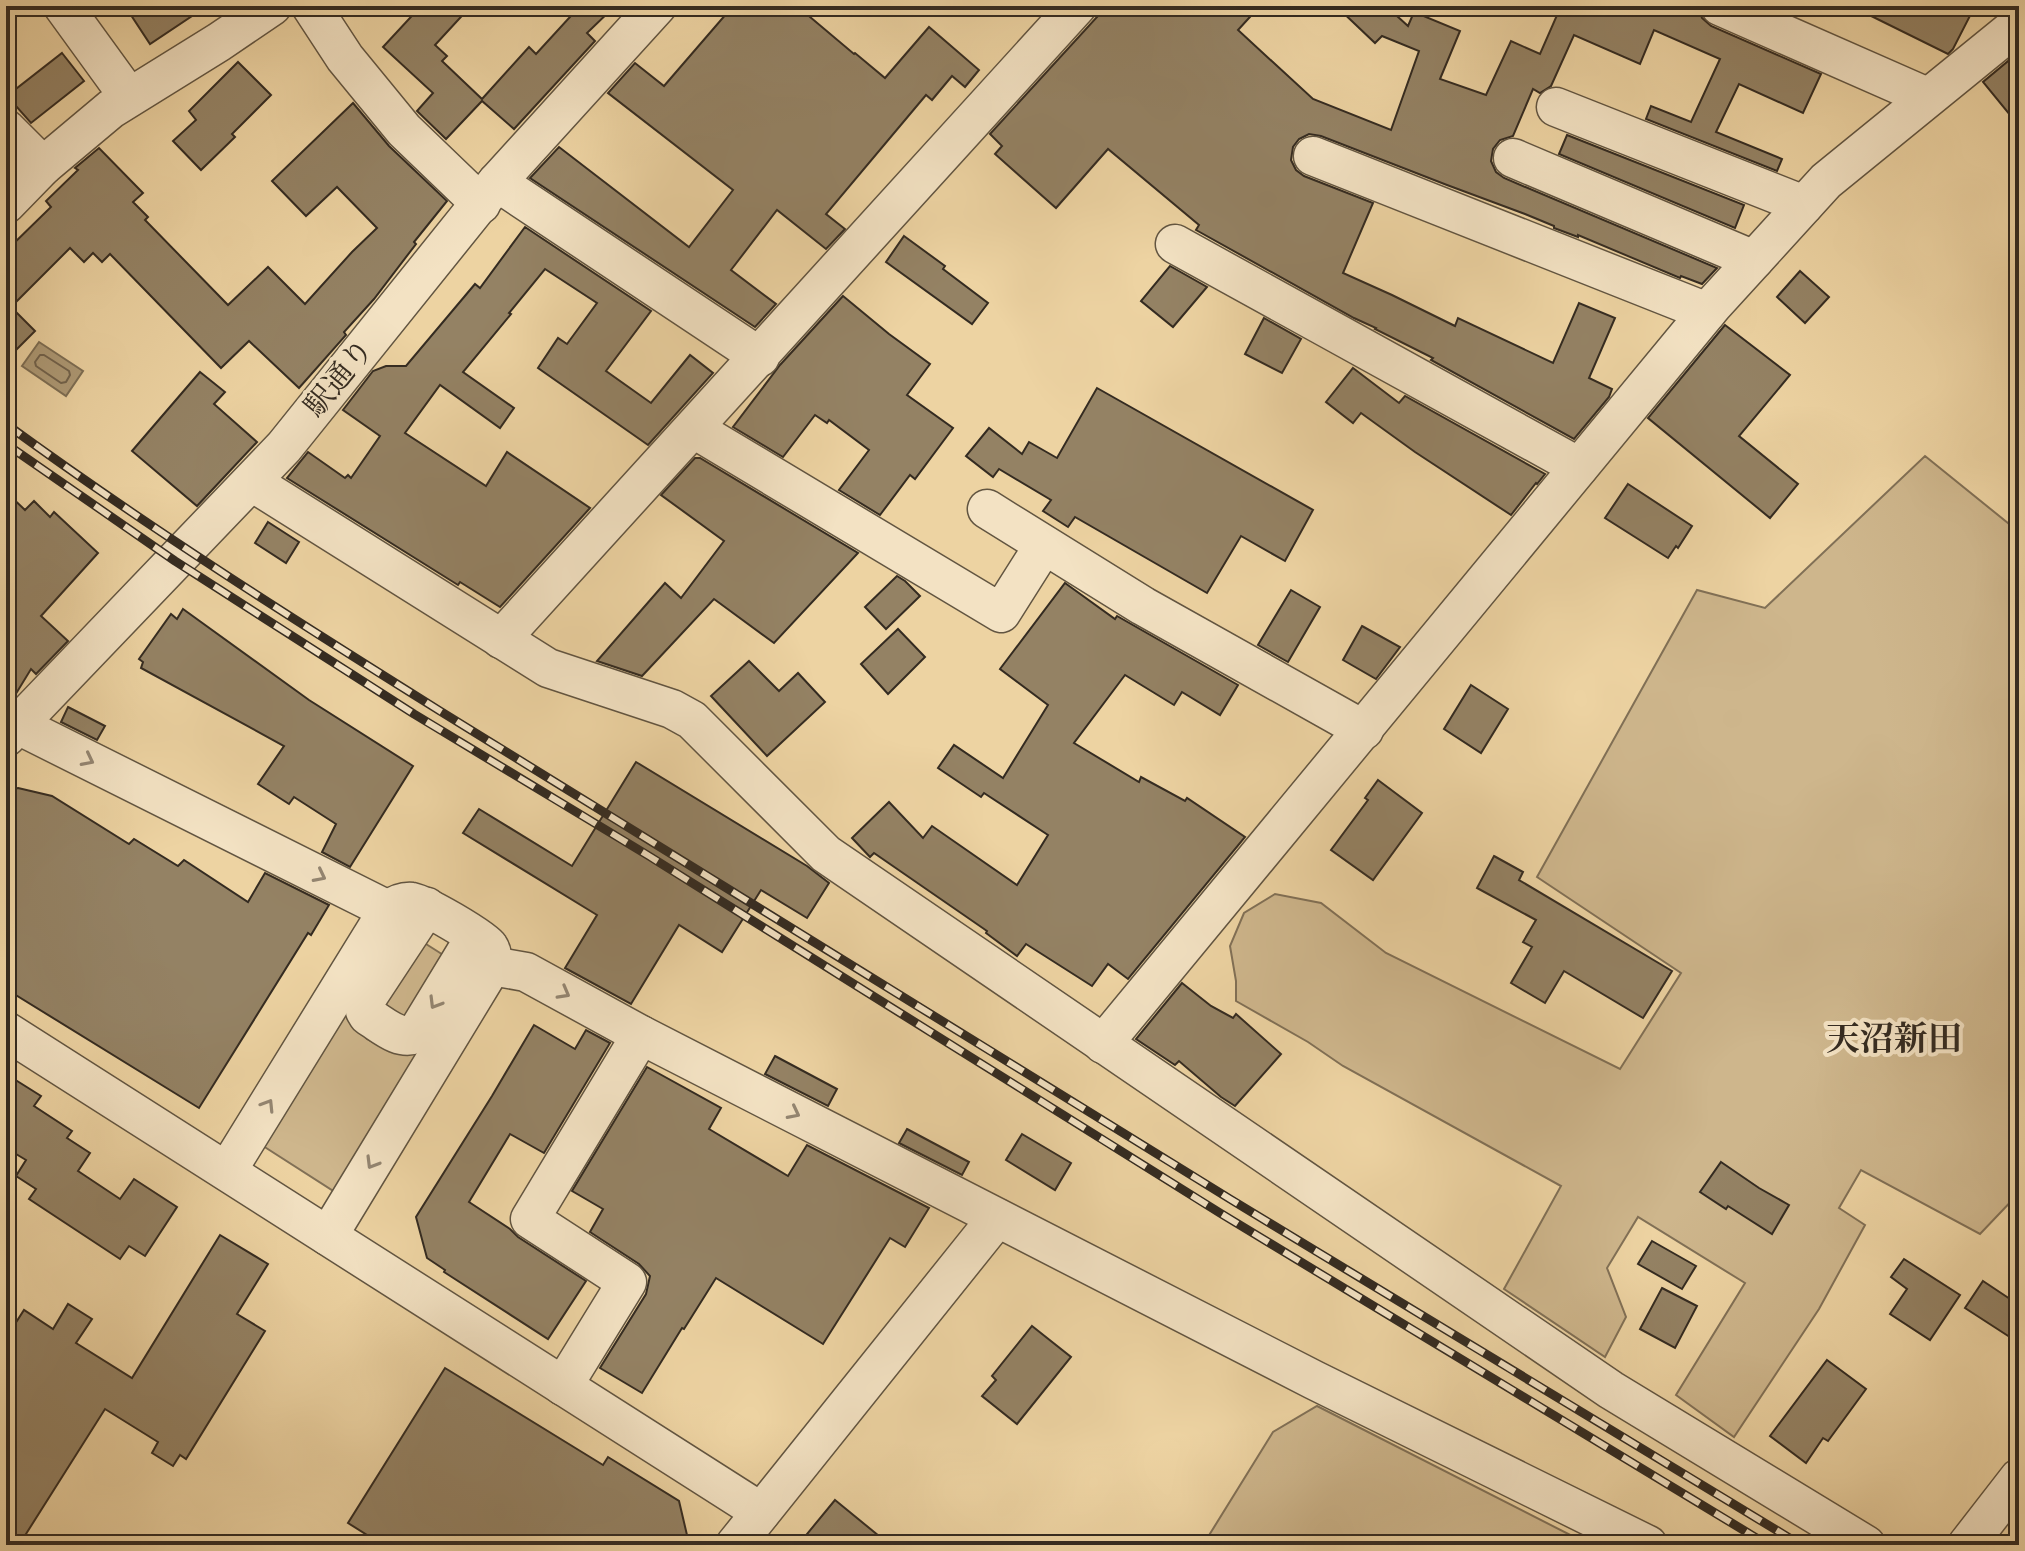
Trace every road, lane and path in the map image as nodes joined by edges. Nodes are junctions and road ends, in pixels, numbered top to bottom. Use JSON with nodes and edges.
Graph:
{"nodes":[{"id":1,"x":63,"y":6,"type":"edge"},
{"id":2,"x":272,"y":6,"type":"edge"},
{"id":3,"x":311,"y":6,"type":"edge"},
{"id":4,"x":657,"y":6,"type":"edge"},
{"id":5,"x":1720,"y":6,"type":"edge"},
{"id":6,"x":1060,"y":12,"type":"edge"},
{"id":7,"x":2019,"y":24,"type":"edge"},
{"id":8,"x":129,"y":97,"type":"junction"},
{"id":9,"x":1927,"y":97,"type":"junction"},
{"id":10,"x":1556,"y":107,"type":"dead end"},
{"id":11,"x":6,"y":129,"type":"edge"},
{"id":12,"x":1313,"y":156,"type":"dead end"},
{"id":13,"x":1513,"y":158,"type":"dead end"},
{"id":14,"x":43,"y":166,"type":"junction"},
{"id":15,"x":489,"y":193,"type":"junction"},
{"id":16,"x":6,"y":204,"type":"edge"},
{"id":17,"x":1804,"y":205,"type":"junction"},
{"id":18,"x":1175,"y":244,"type":"dead end"},
{"id":19,"x":1754,"y":260,"type":"junction"},
{"id":20,"x":1707,"y":312,"type":"junction"},
{"id":21,"x":760,"y":357,"type":"junction"},
{"id":22,"x":694,"y":429,"type":"junction"},
{"id":23,"x":1579,"y":467,"type":"junction"},
{"id":24,"x":252,"y":482,"type":"junction"},
{"id":25,"x":987,"y":509,"type":"dead end"},
{"id":26,"x":1044,"y":545,"type":"junction"},
{"id":27,"x":501,"y":639,"type":"junction"},
{"id":28,"x":11,"y":730,"type":"edge"},
{"id":29,"x":1364,"y":730,"type":"junction"},
{"id":30,"x":427,"y":907,"type":"junction"},
{"id":31,"x":388,"y":910,"type":"junction"},
{"id":32,"x":483,"y":951,"type":"junction"},
{"id":33,"x":6,"y":1031,"type":"edge"},
{"id":34,"x":641,"y":1035,"type":"junction"},
{"id":35,"x":1103,"y":1044,"type":"junction"},
{"id":36,"x":227,"y":1171,"type":"junction"},
{"id":37,"x":997,"y":1218,"type":"junction"},
{"id":38,"x":328,"y":1236,"type":"junction"},
{"id":39,"x":563,"y":1386,"type":"junction"},
{"id":40,"x":2019,"y":1478,"type":"edge"},
{"id":41,"x":761,"y":1512,"type":"junction"},
{"id":42,"x":735,"y":1545,"type":"edge"},
{"id":43,"x":1648,"y":1545,"type":"edge"},
{"id":44,"x":1866,"y":1545,"type":"edge"},
{"id":45,"x":1967,"y":1545,"type":"edge"}],
"edges":[{"from":1,"to":8,"type":"street"},
{"from":2,"to":8,"type":"street"},
{"from":3,"to":15,"type":"street"},
{"from":4,"to":15,"type":"street","name":"駅通り"},
{"from":5,"to":9,"type":"street"},
{"from":6,"to":21,"type":"street"},
{"from":7,"to":9,"type":"street"},
{"from":8,"to":14,"type":"street"},
{"from":9,"to":17,"type":"street"},
{"from":10,"to":17,"type":"street"},
{"from":11,"to":14,"type":"street"},
{"from":12,"to":20,"type":"street"},
{"from":13,"to":19,"type":"street"},
{"from":14,"to":16,"type":"street"},
{"from":15,"to":21,"type":"street"},
{"from":15,"to":24,"type":"street","name":"駅通り"},
{"from":17,"to":19,"type":"street"},
{"from":18,"to":23,"type":"street"},
{"from":19,"to":20,"type":"street"},
{"from":20,"to":23,"type":"street"},
{"from":21,"to":22,"type":"street"},
{"from":22,"to":26,"type":"street"},
{"from":22,"to":27,"type":"street"},
{"from":23,"to":29,"type":"street"},
{"from":24,"to":27,"type":"street"},
{"from":24,"to":28,"type":"street","name":"駅通り"},
{"from":25,"to":26,"type":"street"},
{"from":26,"to":29,"type":"street"},
{"from":27,"to":35,"type":"street"},
{"from":28,"to":31,"type":"street","one_way":true},
{"from":29,"to":35,"type":"street"},
{"from":30,"to":31,"type":"street"},
{"from":30,"to":32,"type":"street"},
{"from":32,"to":30,"type":"street","one_way":true},
{"from":36,"to":31,"type":"street","one_way":true},
{"from":32,"to":34,"type":"street","one_way":true},
{"from":32,"to":38,"type":"street","one_way":true},
{"from":33,"to":36,"type":"street"},
{"from":34,"to":37,"type":"street","one_way":true},
{"from":34,"to":39,"type":"street"},
{"from":35,"to":44,"type":"street"},
{"from":36,"to":38,"type":"street"},
{"from":37,"to":41,"type":"street"},
{"from":37,"to":43,"type":"street"},
{"from":38,"to":39,"type":"street"},
{"from":39,"to":41,"type":"street"},
{"from":40,"to":45,"type":"street"},
{"from":41,"to":42,"type":"street"}]}
